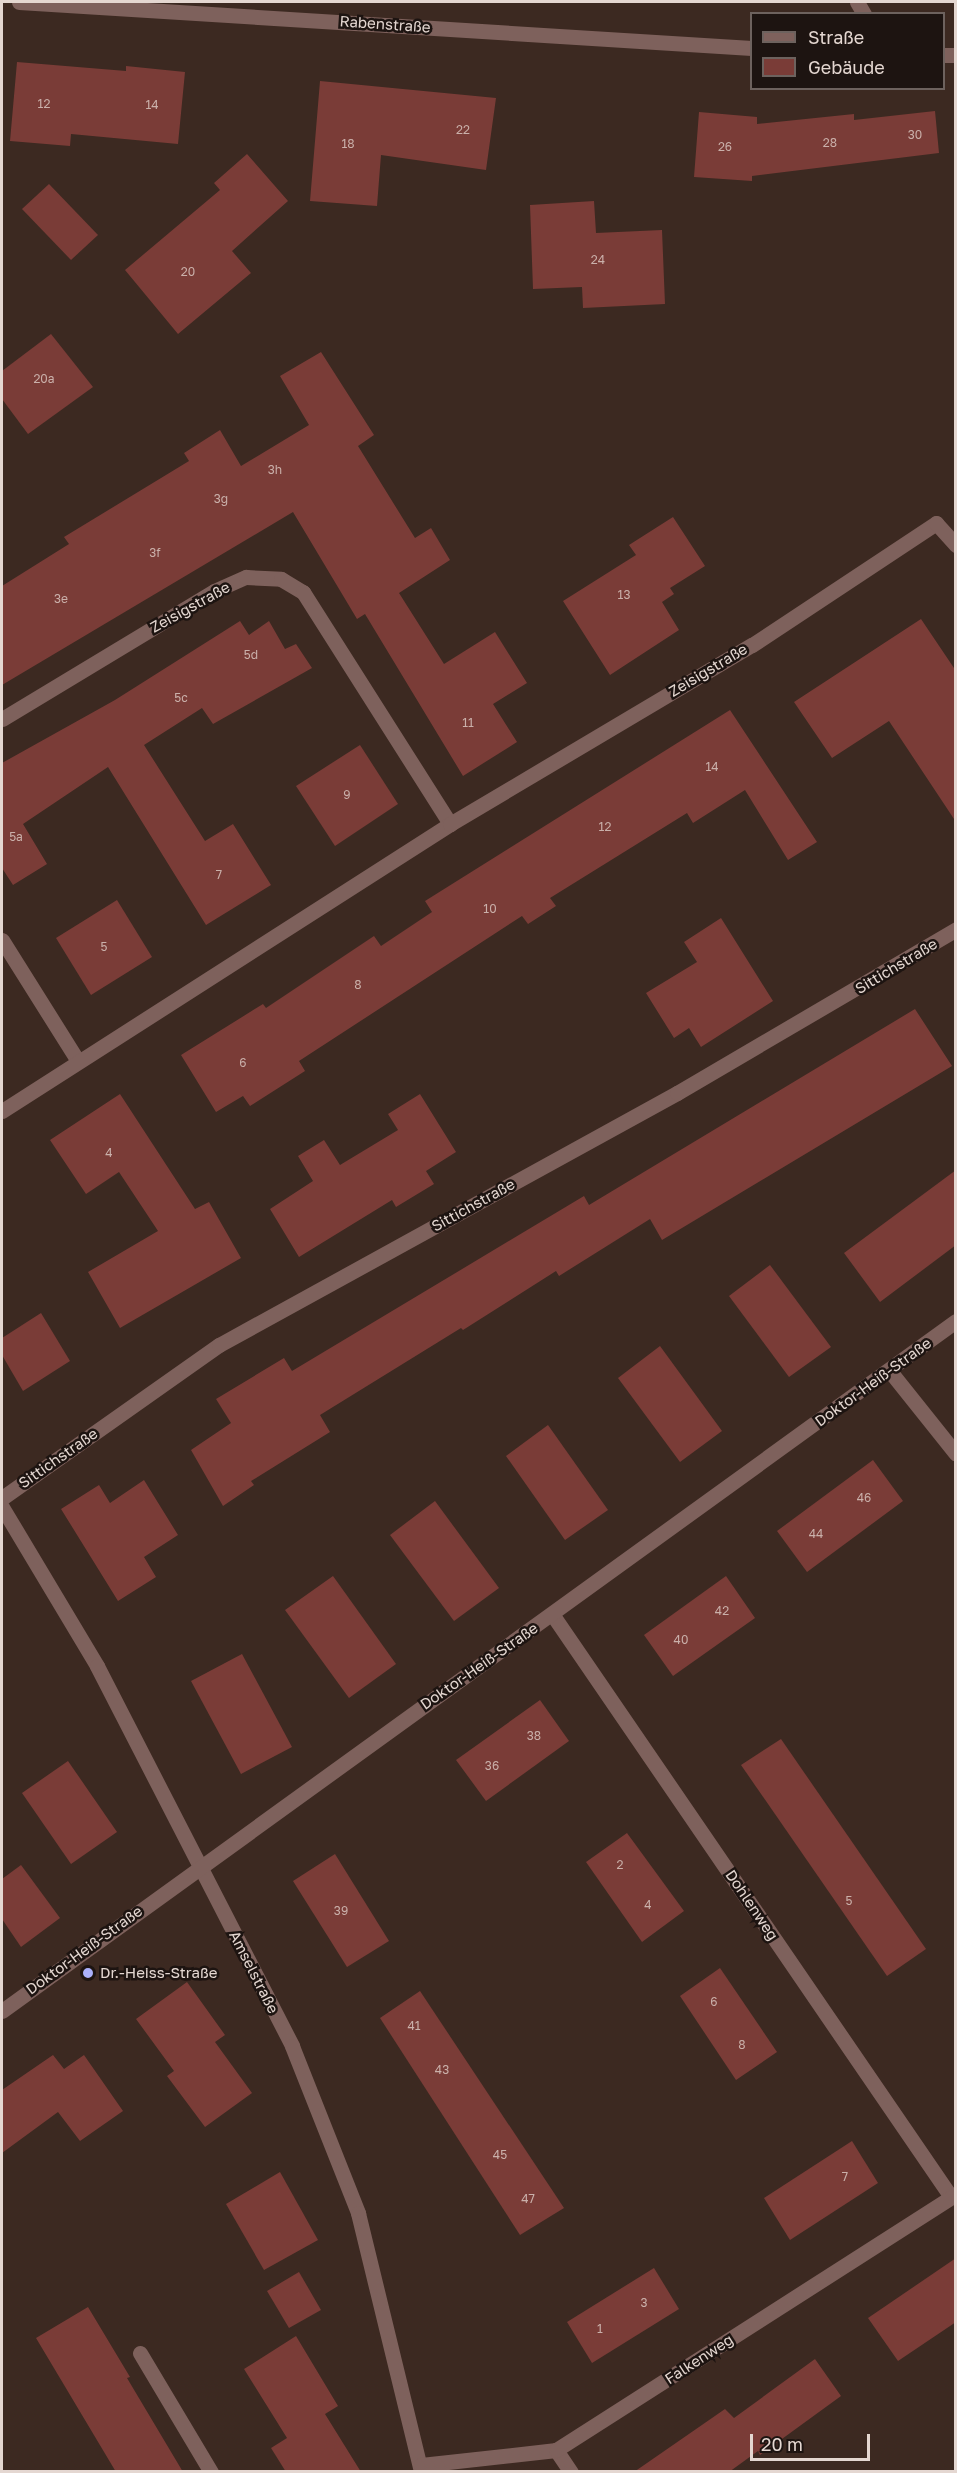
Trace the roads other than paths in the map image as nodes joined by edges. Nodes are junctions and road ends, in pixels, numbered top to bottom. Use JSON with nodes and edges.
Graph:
{"nodes":[{"id":1,"x":19,"y":2,"type":"edge"},
{"id":2,"x":750,"y":48,"type":"edge"},
{"id":3,"x":956,"y":545,"type":"edge"},
{"id":4,"x":2,"y":719,"type":"edge"},
{"id":5,"x":450,"y":824,"type":"junction"},
{"id":6,"x":956,"y":929,"type":"edge"},
{"id":7,"x":2,"y":940,"type":"edge"},
{"id":8,"x":78,"y":1061,"type":"junction"},
{"id":9,"x":2,"y":1111,"type":"edge"},
{"id":10,"x":956,"y":1321,"type":"edge"},
{"id":11,"x":889,"y":1370,"type":"junction"},
{"id":12,"x":956,"y":1454,"type":"edge"},
{"id":13,"x":2,"y":1498,"type":"edge"},
{"id":14,"x":2,"y":1507,"type":"edge"},
{"id":15,"x":552,"y":1614,"type":"junction"},
{"id":16,"x":200,"y":1865,"type":"junction"},
{"id":17,"x":2,"y":2011,"type":"edge"},
{"id":18,"x":953,"y":2195,"type":"edge"},
{"id":19,"x":140,"y":2353,"type":"dead end"},
{"id":20,"x":556,"y":2450,"type":"junction"},
{"id":21,"x":422,"y":2468,"type":"edge"},
{"id":22,"x":211,"y":2472,"type":"edge"},
{"id":23,"x":571,"y":2472,"type":"edge"}],
"edges":[{"from":1,"to":2,"type":"street","name":"Rabenstraße"},
{"from":3,"to":5,"type":"street","name":"Zeisigstraße"},
{"from":4,"to":5,"type":"street","name":"Zeisigstraße"},
{"from":5,"to":8,"type":"street","name":"Zeisigstraße"},
{"from":6,"to":13,"type":"street","name":"Sittichstraße"},
{"from":7,"to":8,"type":"street"},
{"from":8,"to":9,"type":"street","name":"Zeisigstraße"},
{"from":10,"to":11,"type":"street","name":"Doktor-Heiß-Straße"},
{"from":11,"to":12,"type":"street"},
{"from":11,"to":15,"type":"street","name":"Doktor-Heiß-Straße"},
{"from":14,"to":16,"type":"street","name":"Amselstraße"},
{"from":15,"to":16,"type":"street","name":"Doktor-Heiß-Straße"},
{"from":15,"to":18,"type":"street","name":"Dohlenweg"},
{"from":16,"to":17,"type":"street","name":"Doktor-Heiß-Straße"},
{"from":16,"to":21,"type":"street","name":"Amselstraße"},
{"from":18,"to":20,"type":"street","name":"Falkenweg"},
{"from":19,"to":22,"type":"street"},
{"from":20,"to":21,"type":"street","name":"Falkenweg"},
{"from":20,"to":23,"type":"street"}]}
